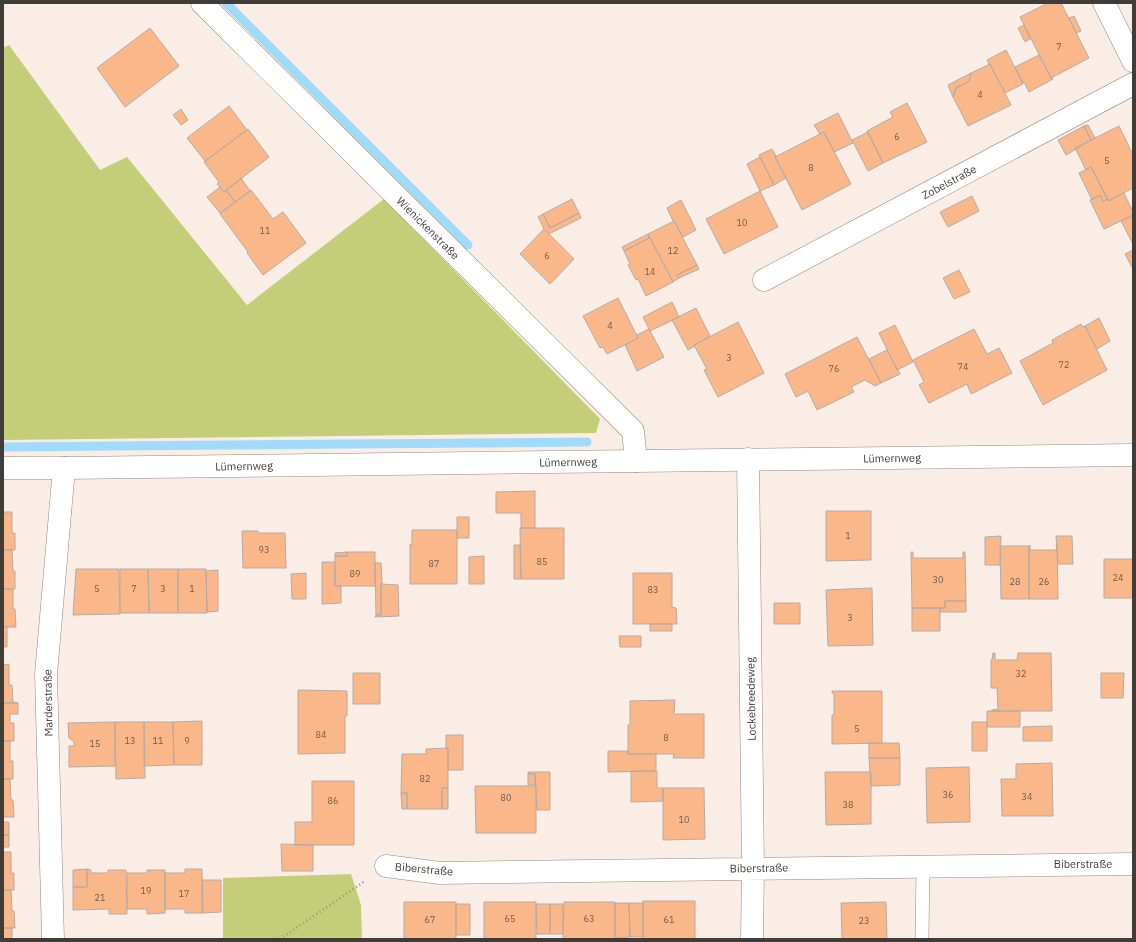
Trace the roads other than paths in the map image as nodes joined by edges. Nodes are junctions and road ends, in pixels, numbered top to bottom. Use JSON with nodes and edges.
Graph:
{"nodes":[{"id":1,"x":202,"y":3,"type":"edge"},
{"id":2,"x":1104,"y":3,"type":"edge"},
{"id":3,"x":1133,"y":61,"type":"edge"},
{"id":4,"x":1133,"y":84,"type":"edge"},
{"id":5,"x":764,"y":280,"type":"dead end"},
{"id":6,"x":1133,"y":455,"type":"edge"},
{"id":7,"x":748,"y":459,"type":"junction"},
{"id":8,"x":636,"y":461,"type":"junction"},
{"id":9,"x":3,"y":468,"type":"edge"},
{"id":10,"x":64,"y":468,"type":"junction"},
{"id":11,"x":1133,"y":864,"type":"edge"},
{"id":12,"x":386,"y":866,"type":"road end"},
{"id":13,"x":923,"y":866,"type":"junction"},
{"id":14,"x":753,"y":868,"type":"junction"},
{"id":15,"x":53,"y":939,"type":"edge"},
{"id":16,"x":752,"y":939,"type":"edge"},
{"id":17,"x":922,"y":939,"type":"edge"}],
"edges":[{"from":1,"to":8,"type":"street","name":"Wienickenstraße"},
{"from":2,"to":3,"type":"street"},
{"from":4,"to":5,"type":"street","name":"Zobelstraße"},
{"from":6,"to":7,"type":"street","name":"Lümernweg"},
{"from":7,"to":8,"type":"street","name":"Lümernweg"},
{"from":7,"to":14,"type":"street","name":"Lockebreedeweg"},
{"from":8,"to":10,"type":"street","name":"Lümernweg"},
{"from":9,"to":10,"type":"street","name":"Lümernweg"},
{"from":10,"to":15,"type":"street","name":"Marderstraße"},
{"from":11,"to":13,"type":"street","name":"Biberstraße"},
{"from":12,"to":14,"type":"street","name":"Biberstraße"},
{"from":13,"to":14,"type":"street","name":"Biberstraße"},
{"from":13,"to":17,"type":"lane"},
{"from":14,"to":16,"type":"street","name":"Lockebreedeweg"}]}
